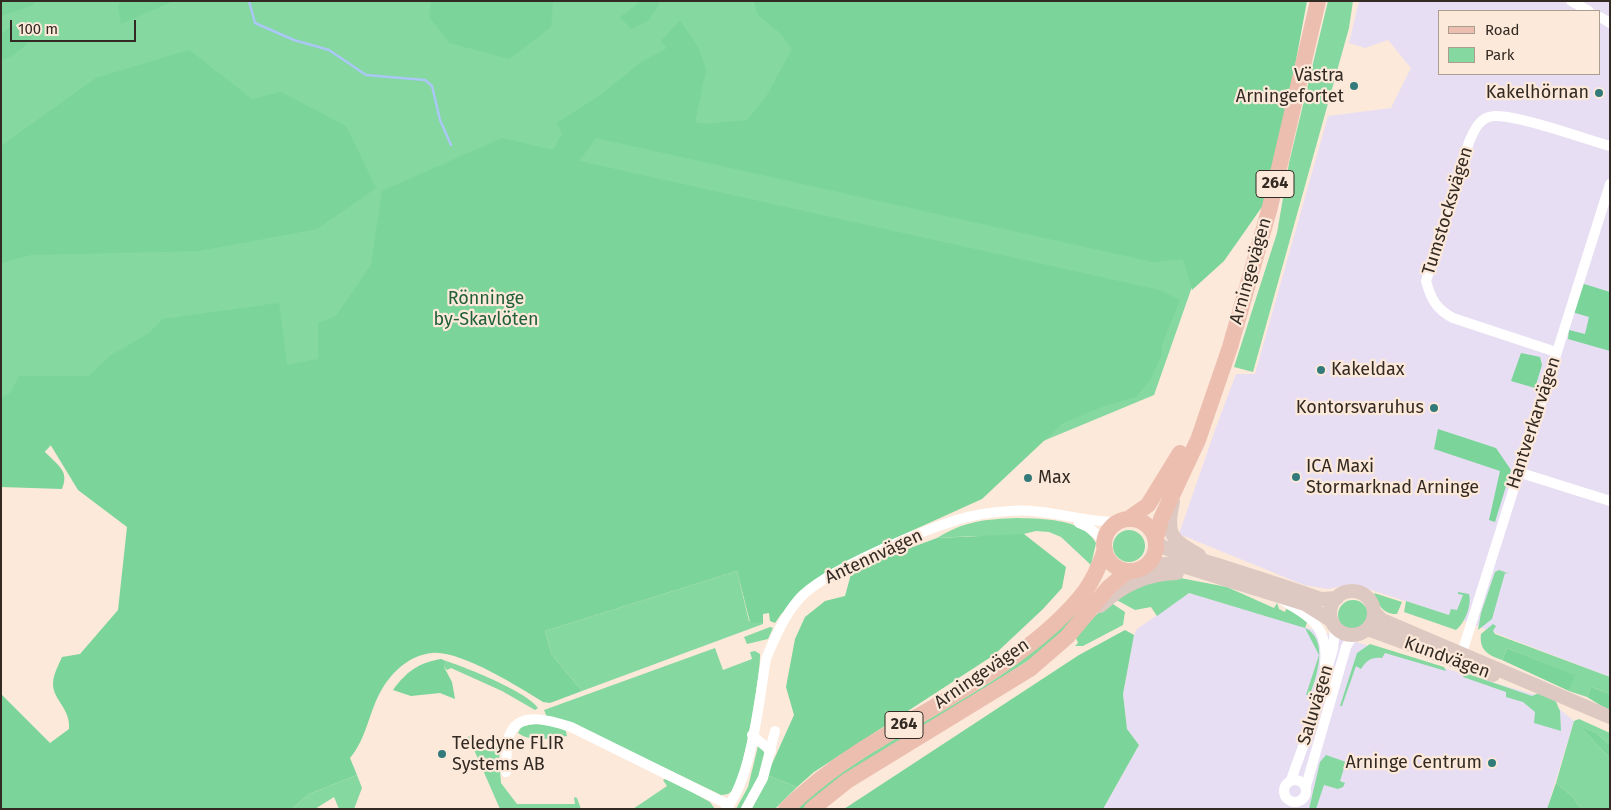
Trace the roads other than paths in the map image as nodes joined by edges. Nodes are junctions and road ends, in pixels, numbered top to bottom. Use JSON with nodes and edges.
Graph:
{"nodes":[{"id":1,"x":1318,"y":1,"type":"edge"},
{"id":2,"x":1571,"y":1,"type":"edge"},
{"id":3,"x":1586,"y":10,"type":"edge"},
{"id":4,"x":1610,"y":146,"type":"edge"},
{"id":5,"x":1610,"y":184,"type":"edge"},
{"id":6,"x":1556,"y":352,"type":"junction"},
{"id":7,"x":1223,"y":365,"type":"junction"},
{"id":8,"x":1518,"y":472,"type":"junction"},
{"id":9,"x":1179,"y":479,"type":"junction"},
{"id":10,"x":1610,"y":501,"type":"edge"},
{"id":11,"x":1066,"y":517,"type":"junction"},
{"id":12,"x":1123,"y":520,"type":"junction"},
{"id":13,"x":1156,"y":541,"type":"junction"},
{"id":14,"x":1105,"y":546,"type":"junction"},
{"id":15,"x":1215,"y":564,"type":"junction"},
{"id":16,"x":1147,"y":565,"type":"junction"},
{"id":17,"x":1128,"y":571,"type":"junction"},
{"id":18,"x":1200,"y":573,"type":"junction"},
{"id":19,"x":1272,"y":594,"type":"junction"},
{"id":20,"x":1337,"y":598,"type":"junction"},
{"id":21,"x":1374,"y":612,"type":"junction"},
{"id":22,"x":1334,"y":624,"type":"junction"},
{"id":23,"x":1367,"y":630,"type":"junction"},
{"id":24,"x":1353,"y":635,"type":"junction"},
{"id":25,"x":1067,"y":637,"type":"junction"},
{"id":26,"x":1461,"y":658,"type":"junction"},
{"id":27,"x":1324,"y":682,"type":"junction"},
{"id":28,"x":758,"y":705,"type":"junction"},
{"id":29,"x":1610,"y":716,"type":"edge"},
{"id":30,"x":764,"y":720,"type":"dead end"},
{"id":31,"x":775,"y":731,"type":"dead end"},
{"id":32,"x":752,"y":735,"type":"junction"},
{"id":33,"x":771,"y":751,"type":"junction"},
{"id":34,"x":506,"y":772,"type":"dead end"},
{"id":35,"x":1291,"y":780,"type":"junction"},
{"id":36,"x":1306,"y":786,"type":"junction"},
{"id":37,"x":1285,"y":804,"type":"edge"},
{"id":38,"x":1298,"y":805,"type":"edge"},
{"id":39,"x":727,"y":807,"type":"edge"},
{"id":40,"x":746,"y":809,"type":"edge"},
{"id":41,"x":786,"y":809,"type":"edge"},
{"id":42,"x":812,"y":809,"type":"edge"}],
"edges":[{"from":1,"to":7,"type":"main road","name":"Arningevägen","number":"264"},
{"from":2,"to":3,"type":"street"},
{"from":4,"to":6,"type":"street","name":"Tumstocksvägen"},
{"from":5,"to":6,"type":"street","name":"Hantverkarvägen"},
{"from":6,"to":8,"type":"street","name":"Hantverkarvägen"},
{"from":7,"to":9,"type":"main road","name":"Arningevägen","number":"264"},
{"from":7,"to":12,"type":"main road","name":"Arningevägen","number":"264"},
{"from":8,"to":10,"type":"street"},
{"from":8,"to":26,"type":"street","name":"Hantverkarvägen"},
{"from":9,"to":13,"type":"main road","name":"Arningevägen","number":"264"},
{"from":9,"to":15,"type":"street"},
{"from":11,"to":12,"type":"street","name":"Antennvägen"},
{"from":11,"to":14,"type":"street","name":"Antennvägen"},
{"from":11,"to":28,"type":"street","name":"Antennvägen"},
{"from":12,"to":13,"type":"main road"},
{"from":12,"to":14,"type":"main road","number":"264"},
{"from":13,"to":15,"type":"street"},
{"from":13,"to":16,"type":"main road","number":"264"},
{"from":14,"to":17,"type":"main road"},
{"from":14,"to":41,"type":"main road","name":"Arningevägen","number":"264"},
{"from":15,"to":20,"type":"street"},
{"from":16,"to":17,"type":"main road","number":"264"},
{"from":16,"to":18,"type":"street"},
{"from":17,"to":25,"type":"main road","name":"Arningevägen","number":"264"},
{"from":18,"to":19,"type":"street"},
{"from":18,"to":25,"type":"street"},
{"from":19,"to":22,"type":"street"},
{"from":19,"to":27,"type":"street"},
{"from":20,"to":21,"type":"street"},
{"from":20,"to":22,"type":"street"},
{"from":21,"to":23,"type":"street"},
{"from":21,"to":26,"type":"street","name":"Kundvägen"},
{"from":22,"to":24,"type":"street"},
{"from":22,"to":27,"type":"street","name":"Saluvägen"},
{"from":23,"to":24,"type":"street"},
{"from":23,"to":26,"type":"street","name":"Kundvägen"},
{"from":24,"to":36,"type":"street","name":"Saluvägen"},
{"from":25,"to":42,"type":"main road","name":"Arningevägen","number":"264"},
{"from":26,"to":29,"type":"street","name":"Kundvägen"},
{"from":27,"to":35,"type":"street","name":"Saluvägen"},
{"from":28,"to":30,"type":"street"},
{"from":28,"to":32,"type":"street","name":"Antennvägen"},
{"from":31,"to":33,"type":"street"},
{"from":32,"to":33,"type":"street"},
{"from":32,"to":39,"type":"street","name":"Antennvägen"},
{"from":33,"to":40,"type":"street"},
{"from":34,"to":39,"type":"street","name":"Antennvägen"},
{"from":35,"to":36,"type":"street"},
{"from":35,"to":37,"type":"street","name":"Saluvägen"},
{"from":36,"to":38,"type":"street","name":"Saluvägen"},
{"from":37,"to":38,"type":"street","name":"Saluvägen"}]}
